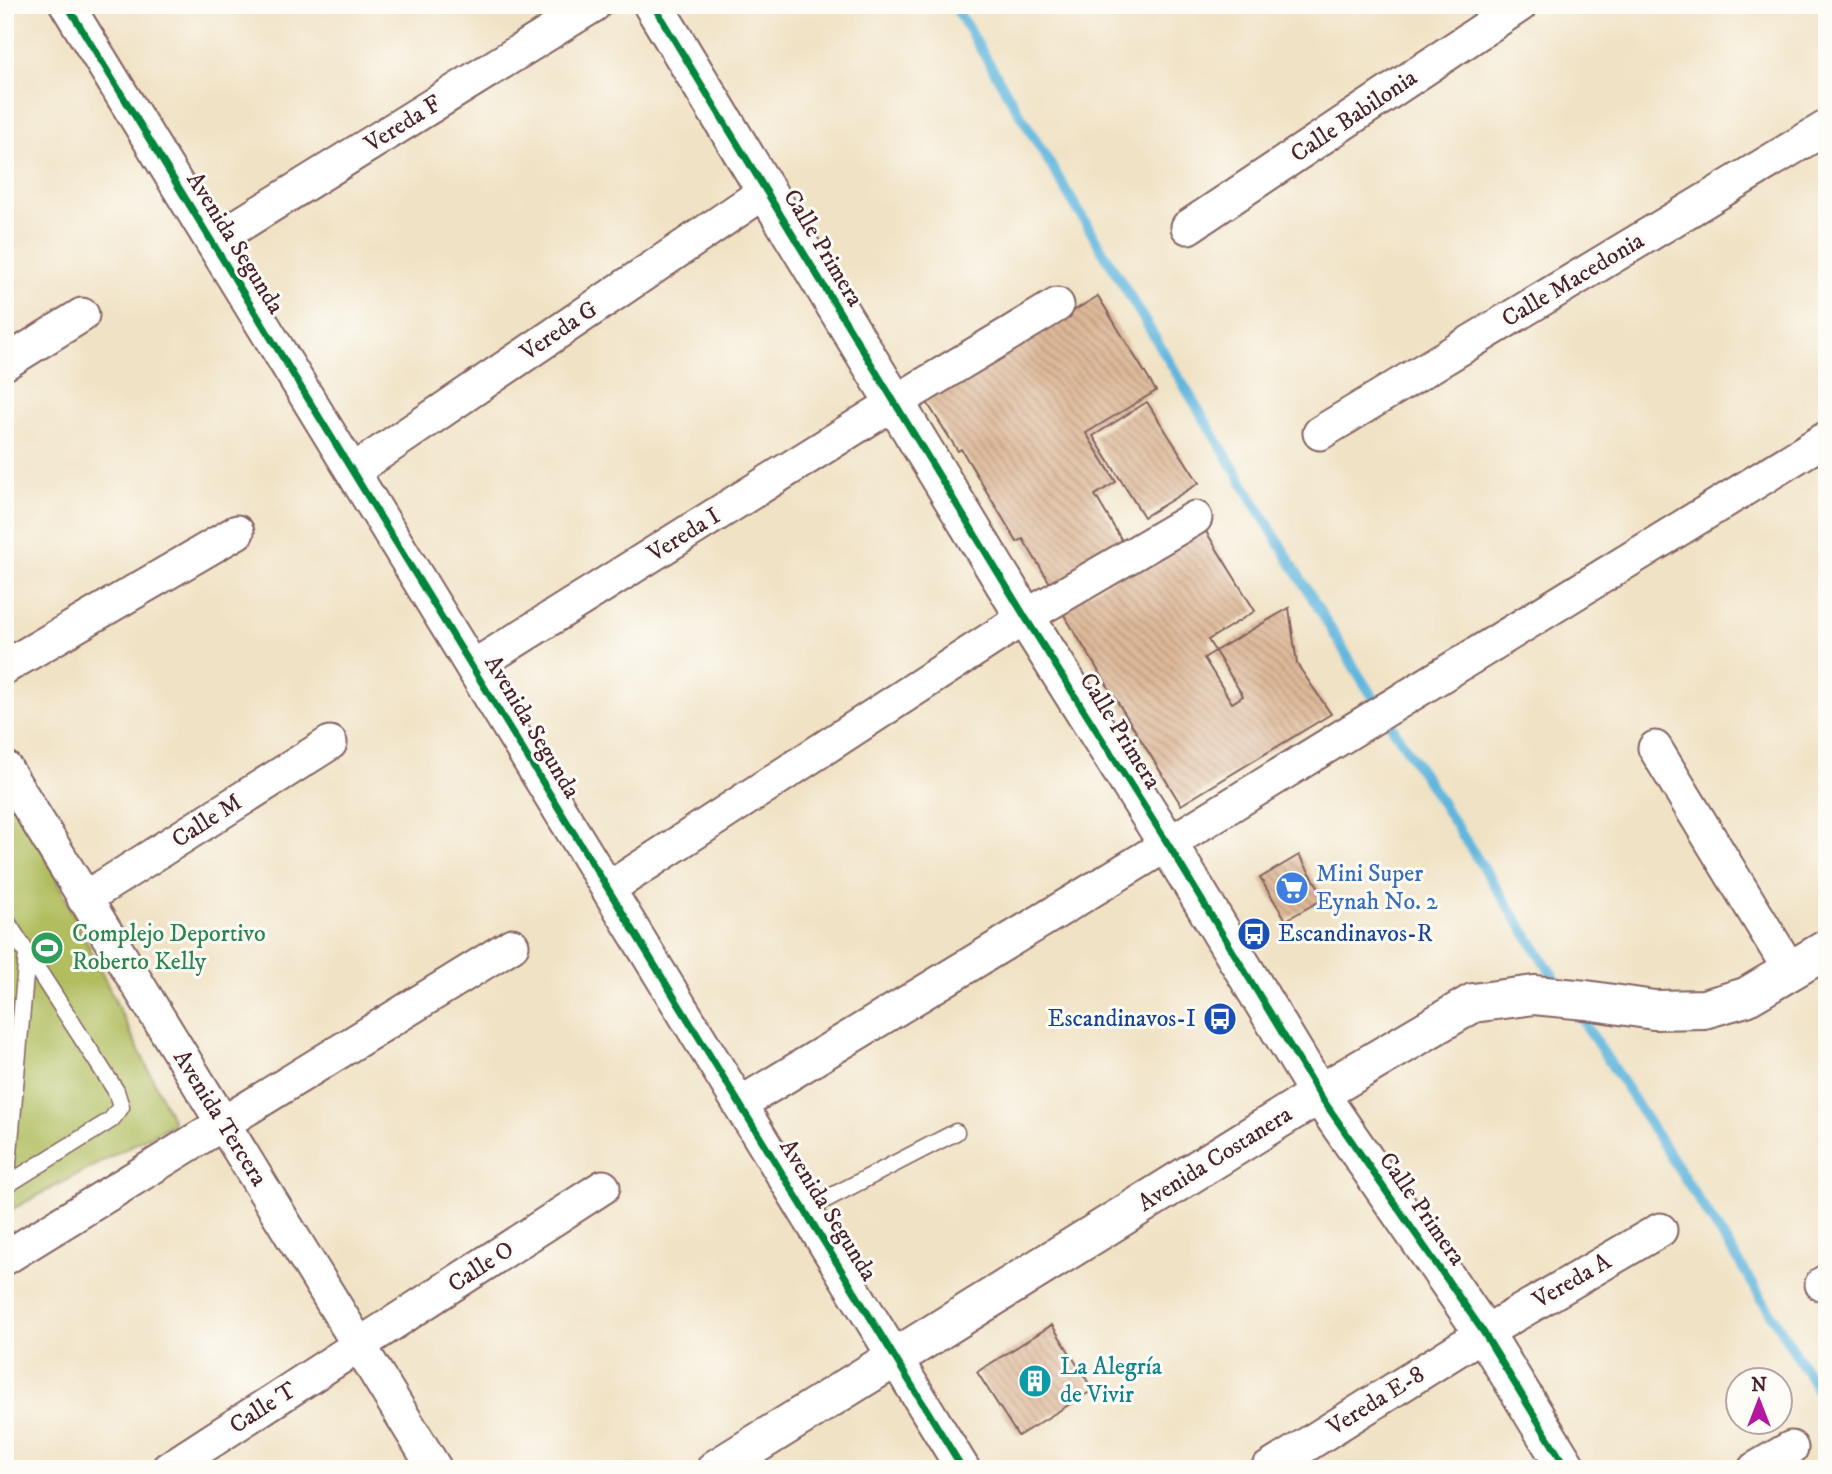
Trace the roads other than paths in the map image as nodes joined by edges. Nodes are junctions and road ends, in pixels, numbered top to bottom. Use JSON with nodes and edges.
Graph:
{"nodes":[{"id":1,"x":67,"y":5,"type":"edge"},
{"id":2,"x":594,"y":5,"type":"edge"},
{"id":3,"x":653,"y":5,"type":"edge"},
{"id":4,"x":1520,"y":5,"type":"edge"},
{"id":5,"x":1827,"y":127,"type":"edge"},
{"id":6,"x":766,"y":191,"type":"junction"},
{"id":7,"x":1188,"y":227,"type":"dead end"},
{"id":8,"x":212,"y":242,"type":"junction"},
{"id":9,"x":1057,"y":305,"type":"dead end"},
{"id":10,"x":82,"y":315,"type":"dead end"},
{"id":11,"x":5,"y":363,"type":"edge"},
{"id":12,"x":894,"y":403,"type":"junction"},
{"id":13,"x":1320,"y":433,"type":"dead end"},
{"id":14,"x":1827,"y":438,"type":"edge"},
{"id":15,"x":353,"y":471,"type":"junction"},
{"id":16,"x":1195,"y":519,"type":"dead end"},
{"id":17,"x":237,"y":532,"type":"dead end"},
{"id":18,"x":1025,"y":617,"type":"junction"},
{"id":19,"x":5,"y":667,"type":"edge"},
{"id":20,"x":473,"y":667,"type":"junction"},
{"id":21,"x":330,"y":743,"type":"dead end"},
{"id":22,"x":1655,"y":748,"type":"dead end"},
{"id":23,"x":5,"y":768,"type":"edge"},
{"id":24,"x":1168,"y":844,"type":"junction"},
{"id":25,"x":608,"y":888,"type":"junction"},
{"id":26,"x":84,"y":900,"type":"junction"},
{"id":27,"x":5,"y":919,"type":"edge"},
{"id":28,"x":512,"y":946,"type":"dead end"},
{"id":29,"x":1827,"y":949,"type":"edge"},
{"id":30,"x":27,"y":954,"type":"junction"},
{"id":31,"x":1791,"y":972,"type":"junction"},
{"id":32,"x":1319,"y":1094,"type":"junction"},
{"id":33,"x":740,"y":1104,"type":"junction"},
{"id":34,"x":225,"y":1124,"type":"junction"},
{"id":35,"x":956,"y":1132,"type":"dead end"},
{"id":36,"x":6,"y":1186,"type":"edge"},
{"id":37,"x":603,"y":1186,"type":"dead end"},
{"id":38,"x":805,"y":1210,"type":"junction"},
{"id":39,"x":1660,"y":1230,"type":"dead end"},
{"id":40,"x":5,"y":1258,"type":"edge"},
{"id":41,"x":1483,"y":1333,"type":"junction"},
{"id":42,"x":358,"y":1347,"type":"junction"},
{"id":43,"x":895,"y":1357,"type":"junction"},
{"id":44,"x":1791,"y":1448,"type":"dead end"},
{"id":45,"x":168,"y":1469,"type":"edge"},
{"id":46,"x":435,"y":1469,"type":"edge"},
{"id":47,"x":716,"y":1469,"type":"edge"},
{"id":48,"x":963,"y":1469,"type":"edge"},
{"id":49,"x":1268,"y":1469,"type":"edge"},
{"id":50,"x":1567,"y":1469,"type":"edge"},
{"id":51,"x":1755,"y":1469,"type":"edge"}],
"edges":[{"from":1,"to":8,"type":"street","name":"Avenida Segunda"},
{"from":2,"to":8,"type":"street","name":"Vereda F"},
{"from":3,"to":6,"type":"street","name":"Calle Primera"},
{"from":4,"to":7,"type":"street","name":"Calle Babilonia"},
{"from":5,"to":13,"type":"street","name":"Calle Macedonia"},
{"from":6,"to":12,"type":"street","name":"Calle Primera"},
{"from":6,"to":15,"type":"street","name":"Vereda G"},
{"from":8,"to":15,"type":"street","name":"Avenida Segunda"},
{"from":9,"to":12,"type":"street","name":"Vereda I"},
{"from":10,"to":11,"type":"street"},
{"from":12,"to":18,"type":"street","name":"Calle Primera"},
{"from":12,"to":20,"type":"street","name":"Vereda I"},
{"from":14,"to":24,"type":"street"},
{"from":15,"to":20,"type":"street","name":"Avenida Segunda"},
{"from":16,"to":18,"type":"street"},
{"from":17,"to":19,"type":"street"},
{"from":18,"to":24,"type":"street","name":"Calle Primera"},
{"from":18,"to":25,"type":"street"},
{"from":20,"to":25,"type":"street","name":"Avenida Segunda"},
{"from":21,"to":26,"type":"street","name":"Calle M"},
{"from":22,"to":31,"type":"street"},
{"from":23,"to":26,"type":"street","name":"Avenida Tercera"},
{"from":24,"to":32,"type":"street","name":"Calle Primera"},
{"from":24,"to":33,"type":"street"},
{"from":25,"to":33,"type":"street","name":"Avenida Segunda"},
{"from":26,"to":34,"type":"street","name":"Avenida Tercera"},
{"from":27,"to":30,"type":"lane"},
{"from":28,"to":34,"type":"street"},
{"from":29,"to":31,"type":"street","name":"Avenida Costanera"},
{"from":30,"to":36,"type":"lane"},
{"from":30,"to":36,"type":"lane"},
{"from":31,"to":32,"type":"street","name":"Avenida Costanera"},
{"from":32,"to":41,"type":"street","name":"Calle Primera"},
{"from":32,"to":43,"type":"street","name":"Avenida Costanera"},
{"from":33,"to":38,"type":"street","name":"Avenida Segunda"},
{"from":34,"to":40,"type":"street"},
{"from":34,"to":42,"type":"street","name":"Avenida Tercera"},
{"from":35,"to":38,"type":"lane"},
{"from":37,"to":42,"type":"street","name":"Calle O"},
{"from":38,"to":43,"type":"street","name":"Avenida Segunda"},
{"from":39,"to":41,"type":"street","name":"Vereda A"},
{"from":41,"to":49,"type":"street","name":"Vereda E-8"},
{"from":41,"to":50,"type":"street","name":"Calle Primera"},
{"from":42,"to":45,"type":"street","name":"Calle T"},
{"from":42,"to":46,"type":"street","name":"Avenida Tercera"},
{"from":43,"to":47,"type":"street","name":"Avenida Costanera"},
{"from":43,"to":48,"type":"street","name":"Avenida Segunda"},
{"from":44,"to":51,"type":"street"}]}
